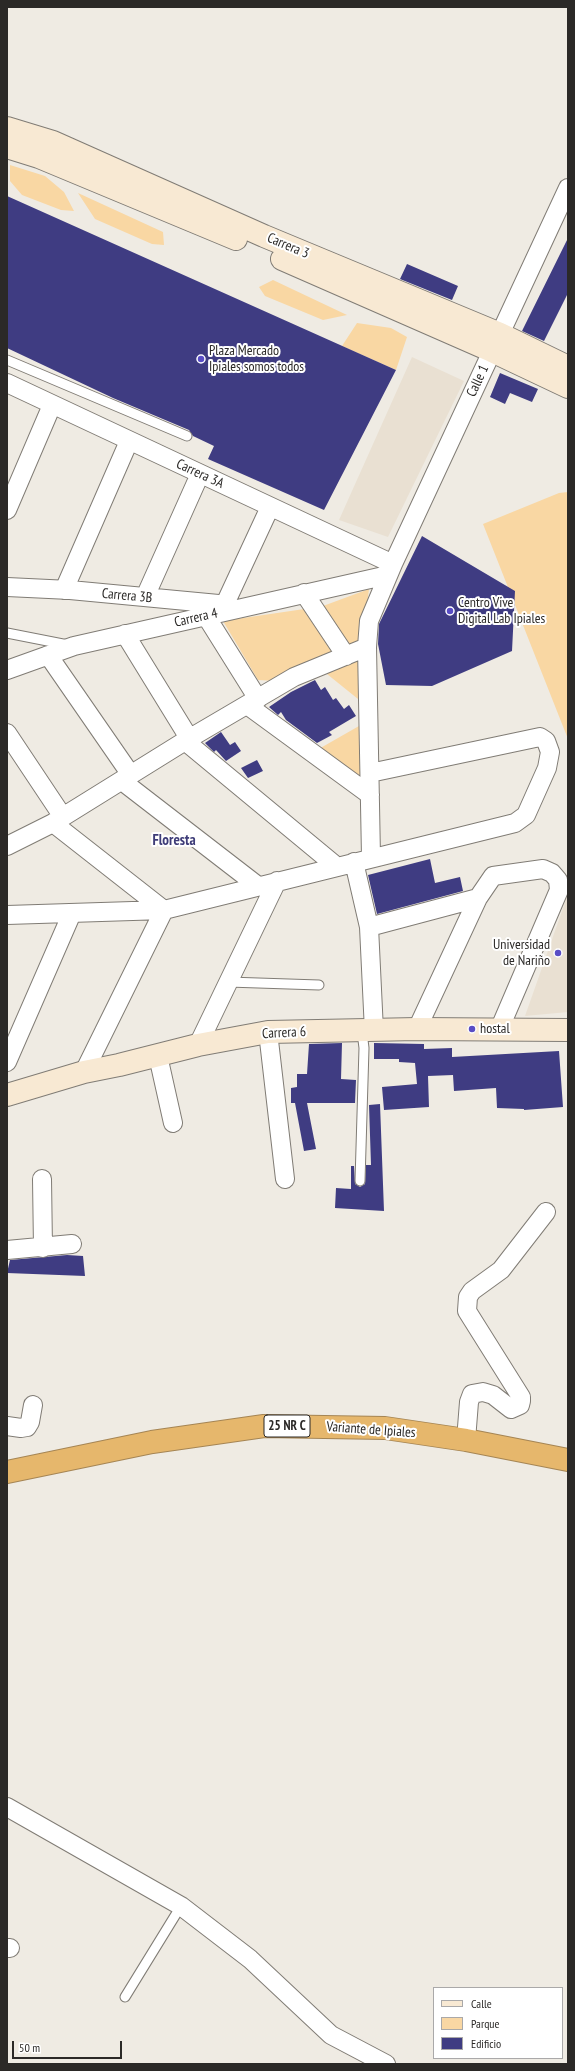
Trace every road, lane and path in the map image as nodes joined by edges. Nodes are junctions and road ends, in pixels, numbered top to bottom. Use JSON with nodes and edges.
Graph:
{"nodes":[{"id":1,"x":7,"y":128,"type":"edge"},
{"id":2,"x":7,"y":147,"type":"edge"},
{"id":3,"x":568,"y":188,"type":"edge"},
{"id":4,"x":496,"y":342,"type":"junction"},
{"id":5,"x":7,"y":360,"type":"edge"},
{"id":6,"x":568,"y":367,"type":"edge"},
{"id":7,"x":7,"y":383,"type":"edge"},
{"id":8,"x":568,"y":387,"type":"edge"},
{"id":9,"x":52,"y":405,"type":"junction"},
{"id":10,"x":188,"y":436,"type":"dead end"},
{"id":11,"x":129,"y":441,"type":"junction"},
{"id":12,"x":200,"y":474,"type":"junction"},
{"id":13,"x":270,"y":507,"type":"junction"},
{"id":14,"x":7,"y":510,"type":"edge"},
{"id":15,"x":391,"y":570,"type":"junction"},
{"id":16,"x":7,"y":587,"type":"edge"},
{"id":17,"x":64,"y":590,"type":"junction"},
{"id":18,"x":304,"y":593,"type":"junction"},
{"id":19,"x":145,"y":597,"type":"junction"},
{"id":20,"x":225,"y":604,"type":"junction"},
{"id":21,"x":247,"y":606,"type":"junction"},
{"id":22,"x":206,"y":616,"type":"junction"},
{"id":23,"x":7,"y":633,"type":"edge"},
{"id":24,"x":124,"y":634,"type":"junction"},
{"id":25,"x":74,"y":646,"type":"junction"},
{"id":26,"x":367,"y":647,"type":"junction"},
{"id":27,"x":48,"y":655,"type":"junction"},
{"id":28,"x":346,"y":656,"type":"junction"},
{"id":29,"x":7,"y":670,"type":"edge"},
{"id":30,"x":253,"y":702,"type":"junction"},
{"id":31,"x":7,"y":733,"type":"edge"},
{"id":32,"x":187,"y":740,"type":"junction"},
{"id":33,"x":370,"y":773,"type":"junction"},
{"id":34,"x":126,"y":778,"type":"junction"},
{"id":35,"x":370,"y":795,"type":"junction"},
{"id":36,"x":58,"y":820,"type":"junction"},
{"id":37,"x":7,"y":846,"type":"edge"},
{"id":38,"x":362,"y":860,"type":"junction"},
{"id":39,"x":336,"y":866,"type":"junction"},
{"id":40,"x":277,"y":881,"type":"junction"},
{"id":41,"x":258,"y":886,"type":"junction"},
{"id":42,"x":478,"y":898,"type":"junction"},
{"id":43,"x":164,"y":910,"type":"junction"},
{"id":44,"x":72,"y":913,"type":"junction"},
{"id":45,"x":7,"y":915,"type":"edge"},
{"id":46,"x":369,"y":927,"type":"junction"},
{"id":47,"x":228,"y":982,"type":"junction"},
{"id":48,"x":319,"y":984,"type":"dead end"},
{"id":49,"x":417,"y":1029,"type":"junction"},
{"id":50,"x":499,"y":1030,"type":"junction"},
{"id":51,"x":568,"y":1030,"type":"edge"},
{"id":52,"x":368,"y":1031,"type":"junction"},
{"id":53,"x":268,"y":1032,"type":"junction"},
{"id":54,"x":198,"y":1045,"type":"junction"},
{"id":55,"x":158,"y":1056,"type":"junction"},
{"id":56,"x":7,"y":1062,"type":"edge"},
{"id":57,"x":84,"y":1072,"type":"junction"},
{"id":58,"x":7,"y":1095,"type":"edge"},
{"id":59,"x":173,"y":1123,"type":"dead end"},
{"id":60,"x":42,"y":1178,"type":"dead end"},
{"id":61,"x":285,"y":1180,"type":"dead end"},
{"id":62,"x":360,"y":1181,"type":"dead end"},
{"id":63,"x":546,"y":1212,"type":"dead end"},
{"id":64,"x":72,"y":1244,"type":"dead end"},
{"id":65,"x":44,"y":1248,"type":"junction"},
{"id":66,"x":7,"y":1250,"type":"edge"},
{"id":67,"x":33,"y":1405,"type":"dead end"},
{"id":68,"x":7,"y":1426,"type":"edge"},
{"id":69,"x":466,"y":1440,"type":"junction"},
{"id":70,"x":568,"y":1460,"type":"edge"},
{"id":71,"x":7,"y":1472,"type":"edge"},
{"id":72,"x":7,"y":1807,"type":"edge"},
{"id":73,"x":181,"y":1906,"type":"junction"},
{"id":74,"x":125,"y":1997,"type":"dead end"},
{"id":75,"x":386,"y":2064,"type":"edge"}],
"edges":[{"from":1,"to":4,"type":"street","name":"Carrera 3"},
{"from":2,"to":4,"type":"street","name":"Carrera 3"},
{"from":3,"to":4,"type":"street","name":"Calle 1"},
{"from":4,"to":6,"type":"street","name":"Carrera 3"},
{"from":4,"to":8,"type":"street","name":"Carrera 3"},
{"from":4,"to":15,"type":"street","name":"Calle 1"},
{"from":5,"to":10,"type":"lane"},
{"from":7,"to":9,"type":"street","name":"Carrera 3A"},
{"from":9,"to":11,"type":"street","name":"Carrera 3A"},
{"from":9,"to":14,"type":"street"},
{"from":11,"to":12,"type":"street","name":"Carrera 3A"},
{"from":11,"to":17,"type":"street"},
{"from":12,"to":13,"type":"street","name":"Carrera 3A"},
{"from":12,"to":19,"type":"street"},
{"from":13,"to":15,"type":"street","name":"Carrera 3A"},
{"from":13,"to":20,"type":"street"},
{"from":15,"to":18,"type":"street","name":"Carrera 4"},
{"from":15,"to":26,"type":"street","name":"Calle 1"},
{"from":16,"to":17,"type":"street","name":"Carrera 3B"},
{"from":17,"to":19,"type":"street","name":"Carrera 3B"},
{"from":18,"to":21,"type":"street","name":"Carrera 4"},
{"from":18,"to":28,"type":"street"},
{"from":19,"to":20,"type":"street","name":"Carrera 3B"},
{"from":20,"to":21,"type":"street","name":"Carrera 3B"},
{"from":21,"to":22,"type":"street","name":"Carrera 4"},
{"from":22,"to":24,"type":"street","name":"Carrera 4"},
{"from":22,"to":30,"type":"street"},
{"from":23,"to":25,"type":"lane"},
{"from":24,"to":25,"type":"street","name":"Carrera 4"},
{"from":24,"to":32,"type":"street"},
{"from":25,"to":27,"type":"street","name":"Carrera 4"},
{"from":26,"to":28,"type":"street"},
{"from":26,"to":33,"type":"street","name":"Calle 1"},
{"from":27,"to":29,"type":"street","name":"Carrera 4"},
{"from":27,"to":34,"type":"street"},
{"from":28,"to":30,"type":"street"},
{"from":30,"to":32,"type":"street"},
{"from":30,"to":35,"type":"street"},
{"from":31,"to":36,"type":"street"},
{"from":32,"to":34,"type":"street"},
{"from":32,"to":39,"type":"street"},
{"from":33,"to":35,"type":"street","name":"Calle 1"},
{"from":33,"to":38,"type":"street"},
{"from":34,"to":36,"type":"street"},
{"from":34,"to":41,"type":"street"},
{"from":35,"to":38,"type":"street","name":"Calle 1"},
{"from":36,"to":37,"type":"street"},
{"from":36,"to":43,"type":"street"},
{"from":38,"to":39,"type":"street"},
{"from":38,"to":46,"type":"street","name":"Calle 1"},
{"from":39,"to":40,"type":"street"},
{"from":40,"to":41,"type":"street"},
{"from":40,"to":47,"type":"street"},
{"from":41,"to":43,"type":"street"},
{"from":42,"to":46,"type":"street"},
{"from":42,"to":49,"type":"street"},
{"from":42,"to":50,"type":"street"},
{"from":43,"to":44,"type":"street"},
{"from":43,"to":57,"type":"street"},
{"from":44,"to":45,"type":"street"},
{"from":44,"to":56,"type":"street"},
{"from":46,"to":52,"type":"street","name":"Calle 1"},
{"from":47,"to":48,"type":"lane"},
{"from":47,"to":54,"type":"street"},
{"from":49,"to":50,"type":"street","name":"Carrera 6"},
{"from":49,"to":52,"type":"street","name":"Carrera 6"},
{"from":50,"to":51,"type":"street","name":"Carrera 6"},
{"from":52,"to":53,"type":"street","name":"Carrera 6"},
{"from":52,"to":62,"type":"lane"},
{"from":53,"to":54,"type":"street","name":"Carrera 6"},
{"from":53,"to":61,"type":"street"},
{"from":54,"to":55,"type":"street","name":"Carrera 6"},
{"from":55,"to":57,"type":"street","name":"Carrera 6"},
{"from":55,"to":59,"type":"street"},
{"from":57,"to":58,"type":"street","name":"Carrera 6"},
{"from":60,"to":65,"type":"street"},
{"from":63,"to":69,"type":"street"},
{"from":64,"to":65,"type":"street"},
{"from":65,"to":66,"type":"street"},
{"from":67,"to":68,"type":"street"},
{"from":69,"to":70,"type":"highway","name":"Variante de Ipiales","number":"25 NR C"},
{"from":69,"to":71,"type":"highway","name":"Variante de Ipiales","number":"25 NR C"},
{"from":72,"to":73,"type":"street"},
{"from":73,"to":74,"type":"lane"},
{"from":73,"to":75,"type":"street"}]}
